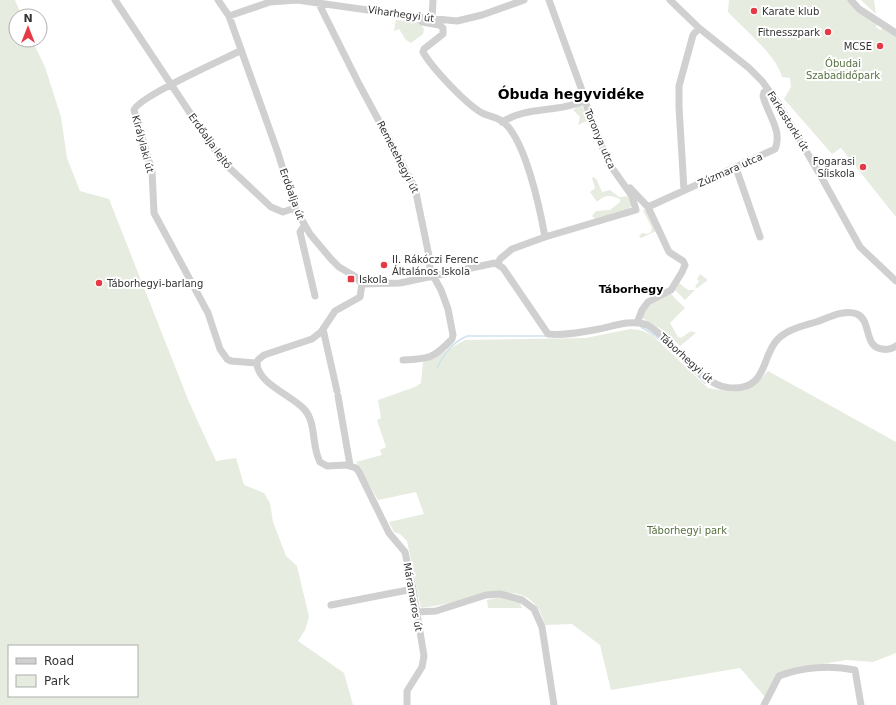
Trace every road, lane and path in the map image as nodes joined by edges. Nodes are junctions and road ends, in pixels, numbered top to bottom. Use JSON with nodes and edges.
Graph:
{"nodes":[{"id":1,"x":115,"y":0,"type":"edge"},
{"id":2,"x":218,"y":0,"type":"edge"},
{"id":3,"x":433,"y":0,"type":"edge"},
{"id":4,"x":524,"y":0,"type":"edge"},
{"id":5,"x":549,"y":0,"type":"edge"},
{"id":6,"x":670,"y":0,"type":"edge"},
{"id":7,"x":851,"y":0,"type":"edge"},
{"id":8,"x":318,"y":2,"type":"edge"},
{"id":9,"x":229,"y":16,"type":"junction"},
{"id":10,"x":417,"y":17,"type":"junction"},
{"id":11,"x":432,"y":19,"type":"junction"},
{"id":12,"x":699,"y":28,"type":"junction"},
{"id":13,"x":896,"y":33,"type":"edge"},
{"id":14,"x":240,"y":51,"type":"junction"},
{"id":15,"x":164,"y":73,"type":"junction"},
{"id":16,"x":171,"y":84,"type":"junction"},
{"id":17,"x":768,"y":89,"type":"junction"},
{"id":18,"x":162,"y":90,"type":"junction"},
{"id":19,"x":585,"y":101,"type":"junction"},
{"id":20,"x":502,"y":122,"type":"junction"},
{"id":21,"x":736,"y":168,"type":"junction"},
{"id":22,"x":625,"y":184,"type":"junction"},
{"id":23,"x":684,"y":190,"type":"junction"},
{"id":24,"x":648,"y":207,"type":"junction"},
{"id":25,"x":295,"y":208,"type":"junction"},
{"id":26,"x":304,"y":226,"type":"junction"},
{"id":27,"x":545,"y":236,"type":"junction"},
{"id":28,"x":760,"y":237,"type":"dead end"},
{"id":29,"x":498,"y":264,"type":"junction"},
{"id":30,"x":433,"y":276,"type":"junction"},
{"id":31,"x":896,"y":281,"type":"edge"},
{"id":32,"x":362,"y":284,"type":"junction"},
{"id":33,"x":315,"y":296,"type":"dead end"},
{"id":34,"x":637,"y":323,"type":"junction"},
{"id":35,"x":323,"y":329,"type":"junction"},
{"id":36,"x":896,"y":346,"type":"edge"},
{"id":37,"x":403,"y":360,"type":"dead end"},
{"id":38,"x":257,"y":363,"type":"junction"},
{"id":39,"x":350,"y":465,"type":"junction"},
{"id":40,"x":413,"y":589,"type":"junction"},
{"id":41,"x":330,"y":605,"type":"dead end"},
{"id":42,"x":417,"y":612,"type":"junction"},
{"id":43,"x":407,"y":705,"type":"edge"},
{"id":44,"x":554,"y":705,"type":"edge"},
{"id":45,"x":764,"y":705,"type":"edge"},
{"id":46,"x":861,"y":705,"type":"edge"}],
"edges":[{"from":1,"to":15,"type":"street"},
{"from":2,"to":9,"type":"street","name":"Erdőalja út"},
{"from":3,"to":11,"type":"street"},
{"from":4,"to":11,"type":"street","name":"Viharhegyi út"},
{"from":5,"to":19,"type":"street","name":"Toronya utca"},
{"from":6,"to":12,"type":"street","name":"Farkastorki út"},
{"from":7,"to":13,"type":"street"},
{"from":8,"to":9,"type":"street","name":"Viharhegyi út"},
{"from":8,"to":10,"type":"street","name":"Viharhegyi út"},
{"from":8,"to":30,"type":"street","name":"Remetehegyi út"},
{"from":9,"to":14,"type":"street","name":"Erdőalja út"},
{"from":10,"to":11,"type":"street","name":"Viharhegyi út"},
{"from":10,"to":20,"type":"street"},
{"from":12,"to":17,"type":"street","name":"Farkastorki út"},
{"from":12,"to":23,"type":"street"},
{"from":14,"to":16,"type":"street","name":"Királylaki út"},
{"from":14,"to":25,"type":"street","name":"Erdőalja út"},
{"from":15,"to":16,"type":"street"},
{"from":15,"to":18,"type":"street"},
{"from":16,"to":18,"type":"street","name":"Királylaki út"},
{"from":16,"to":25,"type":"street","name":"Erdőalja lejtő"},
{"from":17,"to":21,"type":"street","name":"Zúzmara utca"},
{"from":17,"to":31,"type":"street","name":"Farkastorki út"},
{"from":18,"to":38,"type":"street","name":"Királylaki út"},
{"from":19,"to":20,"type":"street"},
{"from":19,"to":22,"type":"street","name":"Toronya utca"},
{"from":20,"to":27,"type":"street"},
{"from":21,"to":23,"type":"street","name":"Zúzmara utca"},
{"from":21,"to":28,"type":"street"},
{"from":22,"to":24,"type":"street","name":"Toronya utca"},
{"from":22,"to":27,"type":"street","name":"Toronya utca"},
{"from":23,"to":24,"type":"street","name":"Zúzmara utca"},
{"from":24,"to":34,"type":"street","name":"Toronya utca"},
{"from":25,"to":26,"type":"street","name":"Erdőalja út"},
{"from":26,"to":32,"type":"street","name":"Erdőalja út"},
{"from":26,"to":33,"type":"street"},
{"from":27,"to":29,"type":"street"},
{"from":29,"to":30,"type":"street"},
{"from":29,"to":34,"type":"street","name":"Táborhegyi út"},
{"from":30,"to":32,"type":"street"},
{"from":30,"to":37,"type":"street","name":"Remetehegyi út"},
{"from":32,"to":35,"type":"street"},
{"from":34,"to":36,"type":"street","name":"Táborhegyi út"},
{"from":35,"to":38,"type":"street"},
{"from":35,"to":39,"type":"street"},
{"from":38,"to":39,"type":"street"},
{"from":39,"to":40,"type":"street","name":"Máramaros út"},
{"from":40,"to":41,"type":"street"},
{"from":40,"to":42,"type":"street","name":"Máramaros út"},
{"from":42,"to":43,"type":"street","name":"Máramaros út"},
{"from":42,"to":44,"type":"street"},
{"from":45,"to":46,"type":"street"}]}
